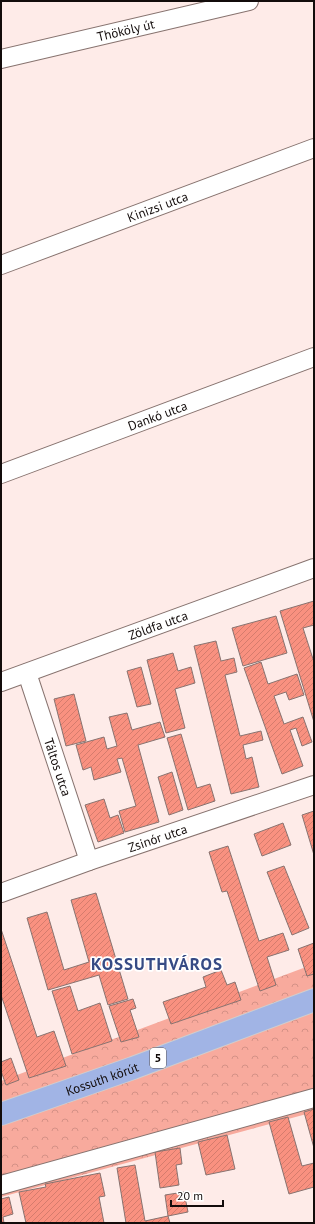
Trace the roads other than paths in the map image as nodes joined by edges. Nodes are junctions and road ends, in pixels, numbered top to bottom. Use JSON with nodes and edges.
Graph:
{"nodes":[{"id":1,"x":250,"y":1,"type":"edge"},
{"id":2,"x":1,"y":59,"type":"edge"},
{"id":3,"x":314,"y":148,"type":"edge"},
{"id":4,"x":1,"y":265,"type":"edge"},
{"id":5,"x":314,"y":357,"type":"edge"},
{"id":6,"x":1,"y":474,"type":"edge"},
{"id":7,"x":314,"y":568,"type":"edge"},
{"id":8,"x":27,"y":673,"type":"junction"},
{"id":9,"x":1,"y":682,"type":"edge"},
{"id":10,"x":314,"y":784,"type":"edge"},
{"id":11,"x":89,"y":861,"type":"junction"},
{"id":12,"x":1,"y":893,"type":"edge"},
{"id":13,"x":314,"y":1000,"type":"edge"},
{"id":14,"x":314,"y":1098,"type":"edge"},
{"id":15,"x":1,"y":1114,"type":"edge"},
{"id":16,"x":1,"y":1185,"type":"edge"}],
"edges":[{"from":1,"to":2,"type":"street","name":"Thököly út"},
{"from":3,"to":4,"type":"street","name":"Kinizsi utca"},
{"from":5,"to":6,"type":"street","name":"Dankó utca"},
{"from":7,"to":8,"type":"street","name":"Zöldfa utca"},
{"from":8,"to":9,"type":"street","name":"Zöldfa utca"},
{"from":8,"to":11,"type":"street","name":"Táltos utca"},
{"from":10,"to":11,"type":"street","name":"Zsinór utca"},
{"from":11,"to":12,"type":"street","name":"Zsinór utca"},
{"from":13,"to":15,"type":"main road","name":"Kossuth körút","number":"5"},
{"from":14,"to":16,"type":"street"}]}
